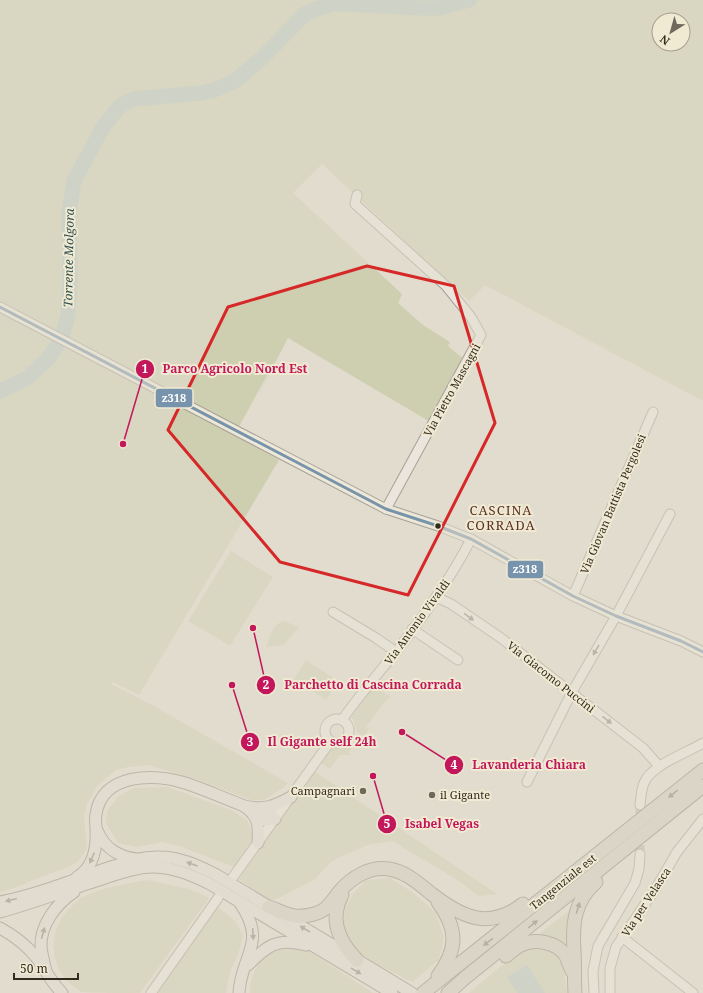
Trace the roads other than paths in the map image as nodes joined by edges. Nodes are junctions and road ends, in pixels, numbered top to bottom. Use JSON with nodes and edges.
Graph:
{"nodes":[{"id":1,"x":356,"y":195,"type":"dead end"},
{"id":2,"x":0,"y":307,"type":"edge"},
{"id":3,"x":653,"y":412,"type":"dead end"},
{"id":4,"x":386,"y":509,"type":"junction"},
{"id":5,"x":670,"y":514,"type":"dead end"},
{"id":6,"x":471,"y":538,"type":"junction"},
{"id":7,"x":436,"y":596,"type":"junction"},
{"id":8,"x":573,"y":596,"type":"junction"},
{"id":9,"x":333,"y":612,"type":"dead end"},
{"id":10,"x":616,"y":616,"type":"junction"},
{"id":11,"x":412,"y":629,"type":"junction"},
{"id":12,"x":396,"y":652,"type":"junction"},
{"id":13,"x":703,"y":652,"type":"edge"},
{"id":14,"x":458,"y":660,"type":"dead end"},
{"id":15,"x":572,"y":692,"type":"junction"},
{"id":16,"x":342,"y":720,"type":"junction"},
{"id":17,"x":330,"y":742,"type":"junction"},
{"id":18,"x":703,"y":743,"type":"edge"},
{"id":19,"x":659,"y":766,"type":"junction"},
{"id":20,"x":703,"y":770,"type":"edge"},
{"id":21,"x":527,"y":782,"type":"dead end"},
{"id":22,"x":703,"y":786,"type":"edge"},
{"id":23,"x":291,"y":797,"type":"junction"},
{"id":24,"x":242,"y":805,"type":"junction"},
{"id":25,"x":640,"y":805,"type":"tunnel mouth"},
{"id":26,"x":264,"y":808,"type":"junction"},
{"id":27,"x":253,"y":814,"type":"junction"},
{"id":28,"x":275,"y":819,"type":"junction"},
{"id":29,"x":703,"y":819,"type":"edge"},
{"id":30,"x":96,"y":827,"type":"junction"},
{"id":31,"x":258,"y":843,"type":"junction"},
{"id":32,"x":623,"y":851,"type":"junction"},
{"id":33,"x":640,"y":854,"type":"tunnel mouth"},
{"id":34,"x":144,"y":861,"type":"junction"},
{"id":35,"x":233,"y":877,"type":"dead end"},
{"id":36,"x":70,"y":881,"type":"junction"},
{"id":37,"x":89,"y":883,"type":"junction"},
{"id":38,"x":348,"y":883,"type":"junction"},
{"id":39,"x":562,"y":883,"type":"junction"},
{"id":40,"x":432,"y":894,"type":"junction"},
{"id":41,"x":218,"y":898,"type":"dead end"},
{"id":42,"x":239,"y":901,"type":"junction"},
{"id":43,"x":0,"y":902,"type":"edge"},
{"id":44,"x":269,"y":907,"type":"junction"},
{"id":45,"x":0,"y":912,"type":"edge"},
{"id":46,"x":0,"y":928,"type":"edge"},
{"id":47,"x":622,"y":937,"type":"junction"},
{"id":48,"x":317,"y":948,"type":"junction"},
{"id":49,"x":358,"y":960,"type":"junction"},
{"id":50,"x":245,"y":969,"type":"junction"},
{"id":51,"x":46,"y":971,"type":"junction"},
{"id":52,"x":574,"y":974,"type":"junction"},
{"id":53,"x":466,"y":977,"type":"junction"},
{"id":54,"x":427,"y":990,"type":"edge"},
{"id":55,"x":62,"y":993,"type":"edge"},
{"id":56,"x":151,"y":993,"type":"edge"},
{"id":57,"x":239,"y":993,"type":"edge"},
{"id":58,"x":392,"y":993,"type":"edge"},
{"id":59,"x":412,"y":993,"type":"edge"},
{"id":60,"x":448,"y":993,"type":"edge"},
{"id":61,"x":575,"y":993,"type":"edge"},
{"id":62,"x":594,"y":993,"type":"edge"},
{"id":63,"x":610,"y":993,"type":"edge"},
{"id":64,"x":693,"y":993,"type":"edge"}],
"edges":[{"from":1,"to":4,"type":"street","name":"Via Pietro Mascagni"},
{"from":2,"to":4,"type":"street"},
{"from":3,"to":8,"type":"street","name":"Via Giovan Battista Pergolesi"},
{"from":4,"to":6,"type":"street"},
{"from":5,"to":10,"type":"street"},
{"from":6,"to":7,"type":"street","name":"Via Antonio Vivaldi"},
{"from":6,"to":8,"type":"street"},
{"from":7,"to":11,"type":"street","name":"Via Antonio Vivaldi"},
{"from":7,"to":15,"type":"street","name":"Via Giacomo Puccini","one_way":true},
{"from":8,"to":10,"type":"street"},
{"from":9,"to":12,"type":"street"},
{"from":10,"to":13,"type":"street"},
{"from":10,"to":15,"type":"street","one_way":true},
{"from":11,"to":12,"type":"street","name":"Via Antonio Vivaldi"},
{"from":11,"to":14,"type":"street"},
{"from":12,"to":16,"type":"street","name":"Via Antonio Vivaldi"},
{"from":15,"to":19,"type":"street","name":"Via Giacomo Puccini","one_way":true},
{"from":15,"to":21,"type":"street"},
{"from":16,"to":17,"type":"street"},
{"from":16,"to":17,"type":"street"},
{"from":17,"to":23,"type":"street"},
{"from":18,"to":19,"type":"street"},
{"from":19,"to":25,"type":"street"},
{"from":20,"to":39,"type":"highway","name":"Tangenziale est","one_way":true},
{"from":22,"to":32,"type":"highway","name":"Tangenziale est"},
{"from":23,"to":26,"type":"main road"},
{"from":23,"to":28,"type":"street"},
{"from":24,"to":26,"type":"main road"},
{"from":24,"to":27,"type":"main road"},
{"from":24,"to":30,"type":"main road"},
{"from":26,"to":28,"type":"main road"},
{"from":27,"to":28,"type":"main road"},
{"from":27,"to":31,"type":"main road"},
{"from":28,"to":31,"type":"street"},
{"from":29,"to":47,"type":"street","name":"Via per Velasca"},
{"from":30,"to":34,"type":"main road"},
{"from":30,"to":36,"type":"main road","one_way":true},
{"from":31,"to":35,"type":"street"},
{"from":52,"to":32,"type":"highway","one_way":true},
{"from":53,"to":32,"type":"highway","name":"Tangenziale est","one_way":true},
{"from":33,"to":62,"type":"street"},
{"from":34,"to":36,"type":"main road"},
{"from":34,"to":37,"type":"main road"},
{"from":34,"to":42,"type":"main road"},
{"from":44,"to":34,"type":"main road","one_way":true},
{"from":36,"to":43,"type":"main road","one_way":true},
{"from":37,"to":45,"type":"main road"},
{"from":51,"to":37,"type":"main road","one_way":true},
{"from":38,"to":40,"type":"highway"},
{"from":38,"to":44,"type":"highway"},
{"from":38,"to":49,"type":"highway"},
{"from":39,"to":40,"type":"highway"},
{"from":39,"to":54,"type":"highway","name":"Tangenziale est","one_way":true},
{"from":40,"to":54,"type":"highway"},
{"from":41,"to":56,"type":"street"},
{"from":42,"to":48,"type":"main road"},
{"from":42,"to":50,"type":"main road","one_way":true},
{"from":49,"to":44,"type":"main road","one_way":true},
{"from":46,"to":51,"type":"main road"},
{"from":47,"to":63,"type":"street","name":"Via per Velasca"},
{"from":47,"to":64,"type":"street"},
{"from":48,"to":50,"type":"main road"},
{"from":48,"to":58,"type":"main road","one_way":true},
{"from":49,"to":59,"type":"main road"},
{"from":50,"to":57,"type":"main road"},
{"from":51,"to":55,"type":"main road"},
{"from":52,"to":53,"type":"highway"},
{"from":52,"to":61,"type":"highway"},
{"from":53,"to":60,"type":"highway","name":"Tangenziale est"}]}
